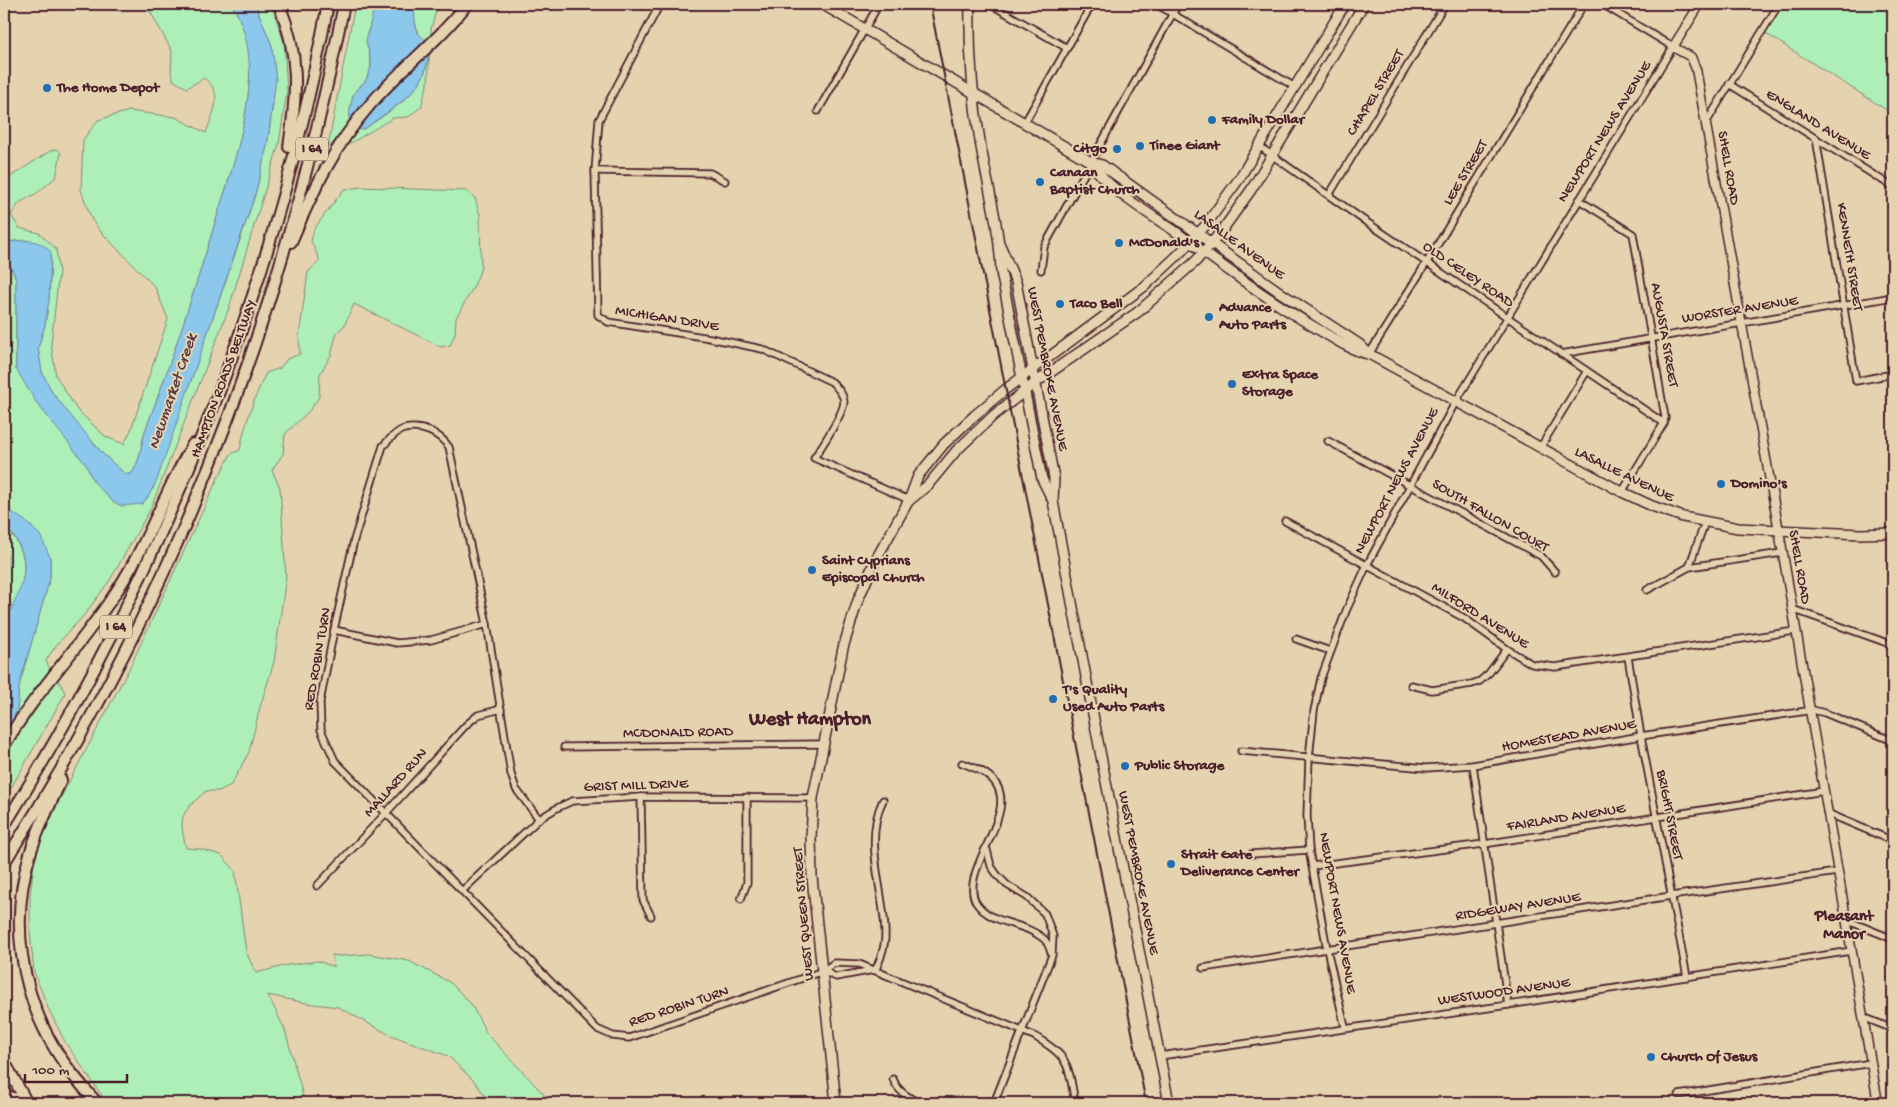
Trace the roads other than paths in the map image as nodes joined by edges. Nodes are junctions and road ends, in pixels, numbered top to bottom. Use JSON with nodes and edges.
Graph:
{"nodes":[{"id":1,"x":279,"y":4,"type":"edge"},
{"id":2,"x":328,"y":4,"type":"edge"},
{"id":3,"x":344,"y":4,"type":"edge"},
{"id":4,"x":467,"y":4,"type":"edge"},
{"id":5,"x":660,"y":4,"type":"edge"},
{"id":6,"x":822,"y":4,"type":"edge"},
{"id":7,"x":879,"y":4,"type":"edge"},
{"id":8,"x":970,"y":4,"type":"edge"},
{"id":9,"x":990,"y":4,"type":"edge"},
{"id":10,"x":1092,"y":4,"type":"edge"},
{"id":11,"x":1156,"y":4,"type":"edge"},
{"id":12,"x":1178,"y":4,"type":"edge"},
{"id":13,"x":1346,"y":4,"type":"edge"},
{"id":14,"x":1364,"y":4,"type":"edge"},
{"id":15,"x":1445,"y":4,"type":"edge"},
{"id":16,"x":1584,"y":4,"type":"edge"},
{"id":17,"x":1602,"y":4,"type":"edge"},
{"id":18,"x":1700,"y":4,"type":"edge"},
{"id":19,"x":1779,"y":4,"type":"edge"},
{"id":20,"x":1173,"y":14,"type":"junction"},
{"id":21,"x":865,"y":29,"type":"junction"},
{"id":22,"x":1673,"y":47,"type":"junction"},
{"id":23,"x":1067,"y":48,"type":"junction"},
{"id":24,"x":1729,"y":84,"type":"junction"},
{"id":25,"x":1295,"y":87,"type":"junction"},
{"id":26,"x":973,"y":92,"type":"junction"},
{"id":27,"x":818,"y":111,"type":"dead end"},
{"id":28,"x":1025,"y":122,"type":"junction"},
{"id":29,"x":1706,"y":123,"type":"junction"},
{"id":30,"x":1816,"y":138,"type":"junction"},
{"id":31,"x":1259,"y":146,"type":"junction"},
{"id":32,"x":1272,"y":155,"type":"junction"},
{"id":33,"x":1091,"y":162,"type":"junction"},
{"id":34,"x":596,"y":170,"type":"junction"},
{"id":35,"x":725,"y":182,"type":"dead end"},
{"id":36,"x":1893,"y":187,"type":"edge"},
{"id":37,"x":1329,"y":196,"type":"junction"},
{"id":38,"x":282,"y":198,"type":"junction"},
{"id":39,"x":1579,"y":200,"type":"junction"},
{"id":40,"x":1199,"y":233,"type":"junction"},
{"id":41,"x":1190,"y":243,"type":"junction"},
{"id":42,"x":1212,"y":243,"type":"junction"},
{"id":43,"x":1000,"y":245,"type":"junction"},
{"id":44,"x":1203,"y":252,"type":"junction"},
{"id":45,"x":1427,"y":262,"type":"junction"},
{"id":46,"x":1041,"y":270,"type":"dead end"},
{"id":47,"x":271,"y":291,"type":"junction"},
{"id":48,"x":1893,"y":297,"type":"edge"},
{"id":49,"x":1844,"y":306,"type":"junction"},
{"id":50,"x":1508,"y":317,"type":"junction"},
{"id":51,"x":1741,"y":323,"type":"junction"},
{"id":52,"x":1652,"y":338,"type":"junction"},
{"id":53,"x":1369,"y":354,"type":"junction"},
{"id":54,"x":1562,"y":354,"type":"junction"},
{"id":55,"x":1033,"y":369,"type":"junction"},
{"id":56,"x":1587,"y":371,"type":"junction"},
{"id":57,"x":1893,"y":374,"type":"edge"},
{"id":58,"x":1021,"y":378,"type":"junction"},
{"id":59,"x":1036,"y":383,"type":"junction"},
{"id":60,"x":1024,"y":392,"type":"junction"},
{"id":61,"x":1455,"y":403,"type":"junction"},
{"id":62,"x":209,"y":418,"type":"junction"},
{"id":63,"x":1664,"y":423,"type":"junction"},
{"id":64,"x":1328,"y":441,"type":"dead end"},
{"id":65,"x":1540,"y":448,"type":"junction"},
{"id":66,"x":1410,"y":485,"type":"junction"},
{"id":67,"x":1622,"y":492,"type":"junction"},
{"id":68,"x":909,"y":500,"type":"junction"},
{"id":69,"x":1053,"y":501,"type":"junction"},
{"id":70,"x":1285,"y":521,"type":"dead end"},
{"id":71,"x":1705,"y":522,"type":"junction"},
{"id":72,"x":1779,"y":531,"type":"junction"},
{"id":73,"x":1893,"y":533,"type":"edge"},
{"id":74,"x":1782,"y":553,"type":"junction"},
{"id":75,"x":1367,"y":565,"type":"junction"},
{"id":76,"x":1689,"y":567,"type":"junction"},
{"id":77,"x":1555,"y":572,"type":"dead end"},
{"id":78,"x":1647,"y":590,"type":"dead end"},
{"id":79,"x":1792,"y":609,"type":"junction"},
{"id":80,"x":487,"y":624,"type":"junction"},
{"id":81,"x":334,"y":630,"type":"junction"},
{"id":82,"x":1795,"y":631,"type":"junction"},
{"id":83,"x":1296,"y":639,"type":"dead end"},
{"id":84,"x":1893,"y":645,"type":"edge"},
{"id":85,"x":1507,"y":649,"type":"junction"},
{"id":86,"x":1330,"y":651,"type":"junction"},
{"id":87,"x":1628,"y":657,"type":"junction"},
{"id":88,"x":1411,"y":685,"type":"dead end"},
{"id":89,"x":500,"y":709,"type":"junction"},
{"id":90,"x":1809,"y":710,"type":"junction"},
{"id":91,"x":1641,"y":736,"type":"junction"},
{"id":92,"x":1893,"y":741,"type":"edge"},
{"id":93,"x":76,"y":744,"type":"junction"},
{"id":94,"x":823,"y":744,"type":"junction"},
{"id":95,"x":4,"y":746,"type":"edge"},
{"id":96,"x":564,"y":747,"type":"dead end"},
{"id":97,"x":1242,"y":751,"type":"dead end"},
{"id":98,"x":1308,"y":758,"type":"junction"},
{"id":99,"x":962,"y":763,"type":"dead end"},
{"id":100,"x":1473,"y":765,"type":"junction"},
{"id":101,"x":1824,"y":791,"type":"junction"},
{"id":102,"x":641,"y":797,"type":"junction"},
{"id":103,"x":747,"y":797,"type":"junction"},
{"id":104,"x":813,"y":798,"type":"junction"},
{"id":105,"x":883,"y":800,"type":"dead end"},
{"id":106,"x":386,"y":813,"type":"junction"},
{"id":107,"x":1827,"y":813,"type":"junction"},
{"id":108,"x":1656,"y":816,"type":"junction"},
{"id":109,"x":539,"y":819,"type":"junction"},
{"id":110,"x":4,"y":826,"type":"edge"},
{"id":111,"x":1893,"y":841,"type":"edge"},
{"id":112,"x":1484,"y":844,"type":"junction"},
{"id":113,"x":986,"y":849,"type":"junction"},
{"id":114,"x":1309,"y":850,"type":"junction"},
{"id":115,"x":1251,"y":854,"type":"dead end"},
{"id":116,"x":4,"y":863,"type":"edge"},
{"id":117,"x":1312,"y":866,"type":"junction"},
{"id":118,"x":1837,"y":872,"type":"junction"},
{"id":119,"x":317,"y":886,"type":"dead end"},
{"id":120,"x":463,"y":890,"type":"junction"},
{"id":121,"x":1671,"y":896,"type":"junction"},
{"id":122,"x":741,"y":899,"type":"dead end"},
{"id":123,"x":651,"y":916,"type":"dead end"},
{"id":124,"x":1846,"y":920,"type":"junction"},
{"id":125,"x":1496,"y":922,"type":"junction"},
{"id":126,"x":1893,"y":939,"type":"edge"},
{"id":127,"x":1327,"y":949,"type":"junction"},
{"id":128,"x":1851,"y":951,"type":"junction"},
{"id":129,"x":1052,"y":955,"type":"junction"},
{"id":130,"x":1203,"y":968,"type":"dead end"},
{"id":131,"x":876,"y":969,"type":"junction"},
{"id":132,"x":823,"y":971,"type":"junction"},
{"id":133,"x":1686,"y":977,"type":"junction"},
{"id":134,"x":1508,"y":1005,"type":"junction"},
{"id":135,"x":1863,"y":1017,"type":"junction"},
{"id":136,"x":1345,"y":1027,"type":"junction"},
{"id":137,"x":1893,"y":1029,"type":"edge"},
{"id":138,"x":1022,"y":1031,"type":"junction"},
{"id":139,"x":1160,"y":1056,"type":"junction"},
{"id":140,"x":4,"y":1061,"type":"edge"},
{"id":141,"x":1871,"y":1062,"type":"junction"},
{"id":142,"x":893,"y":1079,"type":"dead end"},
{"id":143,"x":1679,"y":1094,"type":"dead end"},
{"id":144,"x":4,"y":1095,"type":"edge"},
{"id":145,"x":27,"y":1103,"type":"edge"},
{"id":146,"x":98,"y":1103,"type":"edge"},
{"id":147,"x":836,"y":1103,"type":"edge"},
{"id":148,"x":919,"y":1103,"type":"edge"},
{"id":149,"x":994,"y":1103,"type":"edge"},
{"id":150,"x":1075,"y":1103,"type":"edge"},
{"id":151,"x":1169,"y":1103,"type":"edge"},
{"id":152,"x":1878,"y":1103,"type":"edge"}],
"edges":[{"from":1,"to":38,"type":"highway"},
{"from":2,"to":38,"type":"highway","name":"HAMPTON ROADS BELTWAY","number":"I 64"},
{"from":3,"to":47,"type":"highway","name":"HAMPTON ROADS BELTWAY","number":"I 64"},
{"from":4,"to":47,"type":"highway"},
{"from":5,"to":34,"type":"street","name":"MICHIGAN DRIVE"},
{"from":6,"to":21,"type":"main road","name":"LASALLE AVENUE"},
{"from":7,"to":21,"type":"street"},
{"from":8,"to":26,"type":"main road","name":"WEST PEMBROKE AVENUE"},
{"from":9,"to":23,"type":"street"},
{"from":10,"to":23,"type":"street"},
{"from":11,"to":20,"type":"street"},
{"from":12,"to":20,"type":"street"},
{"from":13,"to":25,"type":"main road","name":"WEST QUEEN STREET"},
{"from":14,"to":32,"type":"main road","name":"WEST QUEEN STREET"},
{"from":15,"to":37,"type":"street","name":"CHAPEL STREET"},
{"from":16,"to":45,"type":"street","name":"LEE STREET"},
{"from":17,"to":22,"type":"street"},
{"from":18,"to":22,"type":"street","name":"NEWPORT NEWS AVENUE"},
{"from":19,"to":24,"type":"street"},
{"from":20,"to":25,"type":"street"},
{"from":20,"to":33,"type":"street"},
{"from":21,"to":26,"type":"main road","name":"LASALLE AVENUE"},
{"from":21,"to":27,"type":"street"},
{"from":22,"to":29,"type":"street","name":"SHELL ROAD"},
{"from":22,"to":39,"type":"street","name":"NEWPORT NEWS AVENUE"},
{"from":23,"to":28,"type":"street"},
{"from":24,"to":29,"type":"street"},
{"from":24,"to":30,"type":"street","name":"ENGLAND AVENUE"},
{"from":25,"to":31,"type":"main road","name":"WEST QUEEN STREET"},
{"from":26,"to":28,"type":"main road","name":"LASALLE AVENUE"},
{"from":26,"to":43,"type":"main road","name":"WEST PEMBROKE AVENUE"},
{"from":28,"to":33,"type":"main road","name":"LASALLE AVENUE"},
{"from":29,"to":51,"type":"street","name":"SHELL ROAD"},
{"from":30,"to":36,"type":"street","name":"ENGLAND AVENUE"},
{"from":30,"to":49,"type":"street","name":"KENNETH STREET"},
{"from":31,"to":32,"type":"street","name":"OLD CELEY ROAD"},
{"from":31,"to":40,"type":"main road","name":"WEST QUEEN STREET"},
{"from":32,"to":37,"type":"street","name":"OLD CELEY ROAD"},
{"from":32,"to":42,"type":"main road","name":"WEST QUEEN STREET"},
{"from":33,"to":40,"type":"main road","name":"LASALLE AVENUE"},
{"from":33,"to":41,"type":"main road","name":"LASALLE AVENUE"},
{"from":33,"to":46,"type":"street"},
{"from":34,"to":35,"type":"street"},
{"from":34,"to":68,"type":"street","name":"MICHIGAN DRIVE"},
{"from":37,"to":45,"type":"street","name":"OLD CELEY ROAD"},
{"from":38,"to":62,"type":"highway","name":"HAMPTON ROADS BELTWAY","number":"I 64"},
{"from":39,"to":50,"type":"street","name":"NEWPORT NEWS AVENUE"},
{"from":39,"to":52,"type":"street","name":"AUGUSTA STREET"},
{"from":40,"to":41,"type":"main road","name":"WEST QUEEN STREET"},
{"from":40,"to":42,"type":"main road","name":"LASALLE AVENUE"},
{"from":41,"to":44,"type":"main road","name":"LASALLE AVENUE"},
{"from":41,"to":55,"type":"main road","name":"WEST QUEEN STREET"},
{"from":42,"to":44,"type":"main road","name":"WEST QUEEN STREET"},
{"from":42,"to":53,"type":"main road","name":"LASALLE AVENUE"},
{"from":43,"to":55,"type":"main road","name":"WEST PEMBROKE AVENUE"},
{"from":43,"to":58,"type":"main road","name":"WEST PEMBROKE AVENUE"},
{"from":44,"to":53,"type":"main road","name":"LASALLE AVENUE"},
{"from":44,"to":59,"type":"main road","name":"WEST QUEEN STREET"},
{"from":45,"to":50,"type":"street","name":"OLD CELEY ROAD"},
{"from":45,"to":53,"type":"street","name":"LEE STREET"},
{"from":47,"to":93,"type":"highway","name":"HAMPTON ROADS BELTWAY","number":"I 64"},
{"from":48,"to":49,"type":"street","name":"WORSTER AVENUE"},
{"from":49,"to":51,"type":"street","name":"WORSTER AVENUE"},
{"from":49,"to":57,"type":"street","name":"KENNETH STREET"},
{"from":50,"to":54,"type":"street","name":"OLD CELEY ROAD"},
{"from":50,"to":61,"type":"street","name":"NEWPORT NEWS AVENUE"},
{"from":51,"to":52,"type":"street","name":"WORSTER AVENUE"},
{"from":51,"to":72,"type":"street","name":"SHELL ROAD"},
{"from":52,"to":54,"type":"street","name":"WORSTER AVENUE"},
{"from":52,"to":63,"type":"street","name":"AUGUSTA STREET"},
{"from":53,"to":61,"type":"main road","name":"LASALLE AVENUE"},
{"from":54,"to":56,"type":"street","name":"OLD CELEY ROAD"},
{"from":55,"to":58,"type":"main road","name":"WEST QUEEN STREET"},
{"from":55,"to":59,"type":"main road","name":"WEST PEMBROKE AVENUE"},
{"from":56,"to":63,"type":"street","name":"OLD CELEY ROAD"},
{"from":56,"to":65,"type":"street"},
{"from":58,"to":60,"type":"main road","name":"WEST PEMBROKE AVENUE"},
{"from":58,"to":68,"type":"main road","name":"WEST QUEEN STREET"},
{"from":59,"to":60,"type":"main road","name":"WEST QUEEN STREET"},
{"from":59,"to":69,"type":"main road","name":"WEST PEMBROKE AVENUE"},
{"from":60,"to":68,"type":"main road","name":"WEST QUEEN STREET"},
{"from":60,"to":69,"type":"main road","name":"WEST PEMBROKE AVENUE"},
{"from":61,"to":65,"type":"main road","name":"LASALLE AVENUE"},
{"from":61,"to":66,"type":"street","name":"NEWPORT NEWS AVENUE"},
{"from":62,"to":95,"type":"highway"},
{"from":62,"to":110,"type":"highway","number":"I 64"},
{"from":63,"to":67,"type":"street"},
{"from":64,"to":66,"type":"street","name":"SOUTH FALLON COURT"},
{"from":65,"to":67,"type":"main road","name":"LASALLE AVENUE"},
{"from":66,"to":75,"type":"street","name":"NEWPORT NEWS AVENUE"},
{"from":66,"to":77,"type":"street","name":"SOUTH FALLON COURT"},
{"from":67,"to":71,"type":"main road","name":"LASALLE AVENUE"},
{"from":68,"to":94,"type":"main road","name":"WEST QUEEN STREET"},
{"from":69,"to":139,"type":"main road","name":"WEST PEMBROKE AVENUE"},
{"from":70,"to":75,"type":"street","name":"MILFORD AVENUE"},
{"from":71,"to":72,"type":"main road","name":"LASALLE AVENUE"},
{"from":71,"to":76,"type":"street"},
{"from":72,"to":73,"type":"main road","name":"LASALLE AVENUE"},
{"from":72,"to":74,"type":"street","name":"SHELL ROAD"},
{"from":74,"to":76,"type":"street"},
{"from":74,"to":79,"type":"street","name":"SHELL ROAD"},
{"from":75,"to":85,"type":"street","name":"MILFORD AVENUE"},
{"from":75,"to":86,"type":"street","name":"NEWPORT NEWS AVENUE"},
{"from":76,"to":78,"type":"street"},
{"from":79,"to":82,"type":"street","name":"SHELL ROAD"},
{"from":79,"to":84,"type":"street"},
{"from":80,"to":81,"type":"street"},
{"from":80,"to":81,"type":"street","name":"RED ROBIN TURN"},
{"from":80,"to":89,"type":"street","name":"RED ROBIN TURN"},
{"from":81,"to":106,"type":"street","name":"RED ROBIN TURN"},
{"from":82,"to":87,"type":"street","name":"MILFORD AVENUE"},
{"from":82,"to":90,"type":"street","name":"SHELL ROAD"},
{"from":83,"to":86,"type":"street"},
{"from":85,"to":87,"type":"street","name":"MILFORD AVENUE"},
{"from":85,"to":88,"type":"street"},
{"from":86,"to":98,"type":"street","name":"NEWPORT NEWS AVENUE"},
{"from":87,"to":91,"type":"street","name":"BRIGHT STREET"},
{"from":89,"to":106,"type":"street","name":"MALLARD RUN"},
{"from":89,"to":109,"type":"street","name":"RED ROBIN TURN"},
{"from":90,"to":91,"type":"street","name":"HOMESTEAD AVENUE"},
{"from":90,"to":92,"type":"street","name":"HOMESTEAD AVENUE"},
{"from":90,"to":101,"type":"street","name":"SHELL ROAD"},
{"from":91,"to":100,"type":"street","name":"HOMESTEAD AVENUE"},
{"from":91,"to":108,"type":"street","name":"BRIGHT STREET"},
{"from":93,"to":116,"type":"highway","number":"I 64"},
{"from":93,"to":146,"type":"highway"},
{"from":94,"to":96,"type":"street","name":"MCDONALD ROAD"},
{"from":94,"to":104,"type":"main road","name":"WEST QUEEN STREET"},
{"from":97,"to":98,"type":"street","name":"HOMESTEAD AVENUE"},
{"from":98,"to":100,"type":"street","name":"HOMESTEAD AVENUE"},
{"from":98,"to":114,"type":"street","name":"NEWPORT NEWS AVENUE"},
{"from":99,"to":113,"type":"street"},
{"from":100,"to":112,"type":"street"},
{"from":101,"to":107,"type":"street","name":"SHELL ROAD"},
{"from":101,"to":108,"type":"street","name":"FAIRLAND AVENUE"},
{"from":102,"to":103,"type":"street","name":"GRIST MILL DRIVE"},
{"from":102,"to":109,"type":"street","name":"GRIST MILL DRIVE"},
{"from":102,"to":123,"type":"street"},
{"from":103,"to":104,"type":"street","name":"GRIST MILL DRIVE"},
{"from":103,"to":122,"type":"street"},
{"from":104,"to":132,"type":"main road","name":"WEST QUEEN STREET"},
{"from":105,"to":131,"type":"street"},
{"from":106,"to":119,"type":"street","name":"MALLARD RUN"},
{"from":106,"to":120,"type":"street","name":"RED ROBIN TURN"},
{"from":107,"to":111,"type":"street"},
{"from":107,"to":118,"type":"street","name":"SHELL ROAD"},
{"from":108,"to":112,"type":"street","name":"FAIRLAND AVENUE"},
{"from":108,"to":121,"type":"street","name":"BRIGHT STREET"},
{"from":109,"to":120,"type":"street","name":"GRIST MILL DRIVE"},
{"from":112,"to":117,"type":"street","name":"FAIRLAND AVENUE"},
{"from":112,"to":125,"type":"street"},
{"from":113,"to":129,"type":"street"},
{"from":113,"to":129,"type":"street"},
{"from":114,"to":115,"type":"street"},
{"from":114,"to":117,"type":"street","name":"NEWPORT NEWS AVENUE"},
{"from":117,"to":127,"type":"street","name":"NEWPORT NEWS AVENUE"},
{"from":118,"to":121,"type":"street","name":"RIDGEWAY AVENUE"},
{"from":118,"to":124,"type":"street","name":"SHELL ROAD"},
{"from":120,"to":132,"type":"street","name":"RED ROBIN TURN"},
{"from":121,"to":125,"type":"street","name":"RIDGEWAY AVENUE"},
{"from":121,"to":133,"type":"street","name":"BRIGHT STREET"},
{"from":124,"to":126,"type":"street"},
{"from":124,"to":128,"type":"street","name":"SHELL ROAD"},
{"from":125,"to":127,"type":"street","name":"RIDGEWAY AVENUE"},
{"from":125,"to":134,"type":"street"},
{"from":127,"to":130,"type":"street","name":"RIDGEWAY AVENUE"},
{"from":127,"to":136,"type":"street","name":"NEWPORT NEWS AVENUE"},
{"from":128,"to":133,"type":"street","name":"WESTWOOD AVENUE"},
{"from":128,"to":135,"type":"street","name":"SHELL ROAD"},
{"from":129,"to":138,"type":"street"},
{"from":131,"to":132,"type":"street"},
{"from":131,"to":132,"type":"street","name":"RED ROBIN TURN"},
{"from":131,"to":138,"type":"street","name":"RED ROBIN TURN"},
{"from":132,"to":147,"type":"main road","name":"WEST QUEEN STREET"},
{"from":133,"to":134,"type":"street","name":"WESTWOOD AVENUE"},
{"from":134,"to":136,"type":"street","name":"WESTWOOD AVENUE"},
{"from":135,"to":137,"type":"street"},
{"from":135,"to":141,"type":"street","name":"SHELL ROAD"},
{"from":136,"to":139,"type":"street","name":"WESTWOOD AVENUE"},
{"from":138,"to":149,"type":"street"},
{"from":138,"to":150,"type":"street","name":"RED ROBIN TURN"},
{"from":139,"to":151,"type":"main road","name":"WEST PEMBROKE AVENUE"},
{"from":140,"to":145,"type":"highway"},
{"from":141,"to":143,"type":"street"},
{"from":141,"to":152,"type":"street","name":"SHELL ROAD"},
{"from":142,"to":148,"type":"street"},
{"from":144,"to":145,"type":"highway"}]}
